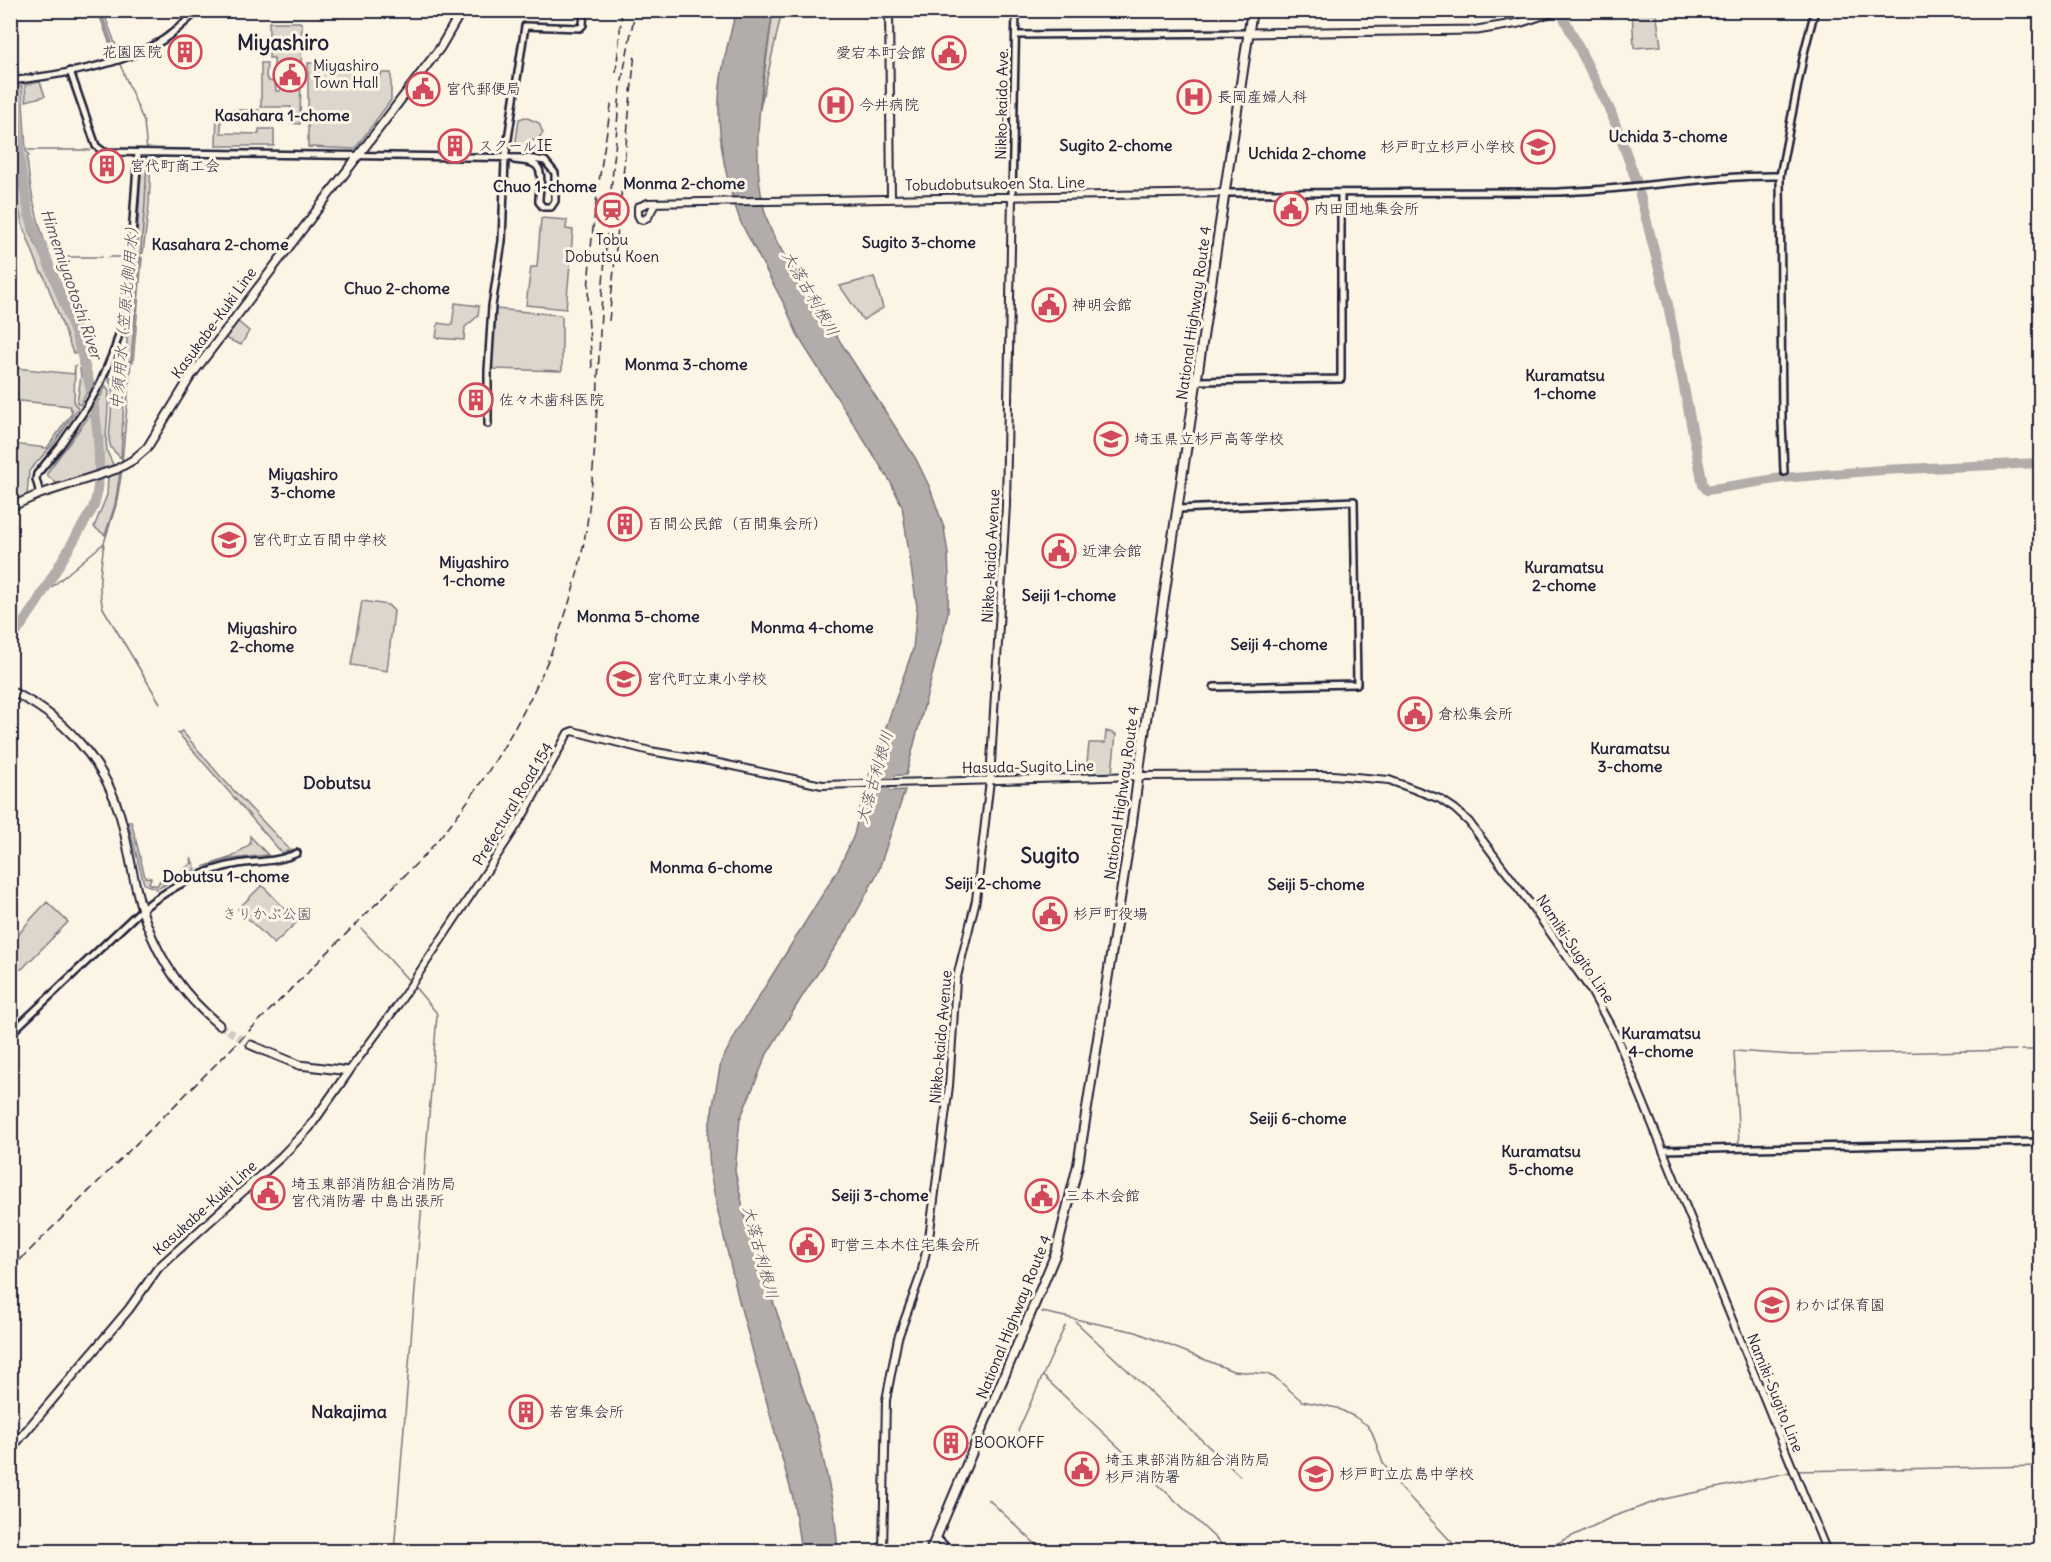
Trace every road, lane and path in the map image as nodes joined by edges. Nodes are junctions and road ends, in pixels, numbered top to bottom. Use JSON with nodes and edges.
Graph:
{"nodes":[{"id":1,"x":462,"y":10,"type":"edge"},
{"id":2,"x":584,"y":10,"type":"edge"},
{"id":3,"x":889,"y":10,"type":"edge"},
{"id":4,"x":1016,"y":10,"type":"edge"},
{"id":5,"x":1252,"y":10,"type":"edge"},
{"id":6,"x":1815,"y":10,"type":"edge"},
{"id":7,"x":1557,"y":11,"type":"edge"},
{"id":8,"x":192,"y":16,"type":"dead end"},
{"id":9,"x":1248,"y":33,"type":"junction"},
{"id":10,"x":1016,"y":34,"type":"junction"},
{"id":11,"x":70,"y":71,"type":"junction"},
{"id":12,"x":10,"y":81,"type":"edge"},
{"id":13,"x":141,"y":153,"type":"junction"},
{"id":14,"x":358,"y":156,"type":"junction"},
{"id":15,"x":505,"y":159,"type":"junction"},
{"id":16,"x":514,"y":160,"type":"junction"},
{"id":17,"x":1780,"y":176,"type":"junction"},
{"id":18,"x":1225,"y":193,"type":"junction"},
{"id":19,"x":1341,"y":193,"type":"junction"},
{"id":20,"x":1012,"y":196,"type":"junction"},
{"id":21,"x":891,"y":198,"type":"junction"},
{"id":22,"x":655,"y":204,"type":"dead end"},
{"id":23,"x":1198,"y":381,"type":"junction"},
{"id":24,"x":488,"y":424,"type":"dead end"},
{"id":25,"x":1784,"y":472,"type":"dead end"},
{"id":26,"x":40,"y":494,"type":"junction"},
{"id":27,"x":10,"y":507,"type":"edge"},
{"id":28,"x":1178,"y":509,"type":"junction"},
{"id":29,"x":1214,"y":687,"type":"dead end"},
{"id":30,"x":10,"y":691,"type":"edge"},
{"id":31,"x":1138,"y":776,"type":"junction"},
{"id":32,"x":990,"y":780,"type":"junction"},
{"id":33,"x":859,"y":783,"type":"joint"},
{"id":34,"x":297,"y":853,"type":"dead end"},
{"id":35,"x":142,"y":909,"type":"junction"},
{"id":36,"x":219,"y":1025,"type":"tunnel mouth"},
{"id":37,"x":10,"y":1034,"type":"edge"},
{"id":38,"x":250,"y":1045,"type":"tunnel mouth"},
{"id":39,"x":349,"y":1071,"type":"junction"},
{"id":40,"x":2040,"y":1142,"type":"edge"},
{"id":41,"x":1663,"y":1150,"type":"junction"},
{"id":42,"x":10,"y":1450,"type":"edge"},
{"id":43,"x":936,"y":1537,"type":"junction"},
{"id":44,"x":883,"y":1551,"type":"edge"},
{"id":45,"x":930,"y":1551,"type":"edge"},
{"id":46,"x":951,"y":1551,"type":"edge"},
{"id":47,"x":1827,"y":1551,"type":"edge"}],
"edges":[{"from":1,"to":14,"type":"main road","name":"Kasukabe-Kuki Line"},
{"from":2,"to":15,"type":"street"},
{"from":3,"to":21,"type":"main road"},
{"from":4,"to":10,"type":"street","name":"Nikko-kaido Ave."},
{"from":5,"to":9,"type":"highway"},
{"from":6,"to":17,"type":"street"},
{"from":7,"to":9,"type":"main road"},
{"from":8,"to":11,"type":"street"},
{"from":9,"to":10,"type":"street"},
{"from":9,"to":18,"type":"highway","name":"National Highway Route 4"},
{"from":10,"to":20,"type":"street","name":"Nikko-kaido Ave."},
{"from":11,"to":12,"type":"street"},
{"from":11,"to":13,"type":"street"},
{"from":13,"to":14,"type":"street"},
{"from":13,"to":26,"type":"street"},
{"from":14,"to":15,"type":"street"},
{"from":14,"to":26,"type":"main road","name":"Kasukabe-Kuki Line"},
{"from":15,"to":16,"type":"street"},
{"from":15,"to":24,"type":"street"},
{"from":16,"to":16,"type":"street"},
{"from":17,"to":19,"type":"street"},
{"from":17,"to":25,"type":"street"},
{"from":18,"to":19,"type":"street"},
{"from":18,"to":20,"type":"main road","name":"Tobudobutsukoen Sta. Line"},
{"from":18,"to":23,"type":"highway","name":"National Highway Route 4"},
{"from":19,"to":23,"type":"street"},
{"from":20,"to":21,"type":"main road","name":"Tobudobutsukoen Sta. Line"},
{"from":20,"to":32,"type":"main road","name":"Nikko-kaido Avenue"},
{"from":21,"to":22,"type":"main road","name":"Tobudobutsukoen Sta. Line"},
{"from":23,"to":28,"type":"highway","name":"National Highway Route 4"},
{"from":26,"to":27,"type":"main road","name":"Kasukabe-Kuki Line"},
{"from":28,"to":29,"type":"street"},
{"from":28,"to":31,"type":"highway","name":"National Highway Route 4"},
{"from":30,"to":35,"type":"main road"},
{"from":31,"to":32,"type":"main road","name":"Hasuda-Sugito Line"},
{"from":31,"to":41,"type":"main road","name":"Namiki-Sugito Line"},
{"from":31,"to":43,"type":"highway","name":"National Highway Route 4"},
{"from":32,"to":33,"type":"main road","name":"Hasuda-Sugito Line"},
{"from":32,"to":44,"type":"main road","name":"Nikko-kaido Avenue"},
{"from":33,"to":39,"type":"main road","name":"Prefectural Road 154"},
{"from":34,"to":35,"type":"street"},
{"from":35,"to":36,"type":"main road"},
{"from":35,"to":37,"type":"street"},
{"from":38,"to":39,"type":"main road"},
{"from":39,"to":42,"type":"main road","name":"Kasukabe-Kuki Line"},
{"from":40,"to":41,"type":"street"},
{"from":41,"to":47,"type":"main road","name":"Namiki-Sugito Line"},
{"from":43,"to":45,"type":"highway","name":"National Highway Route 4"},
{"from":43,"to":46,"type":"street"}]}
